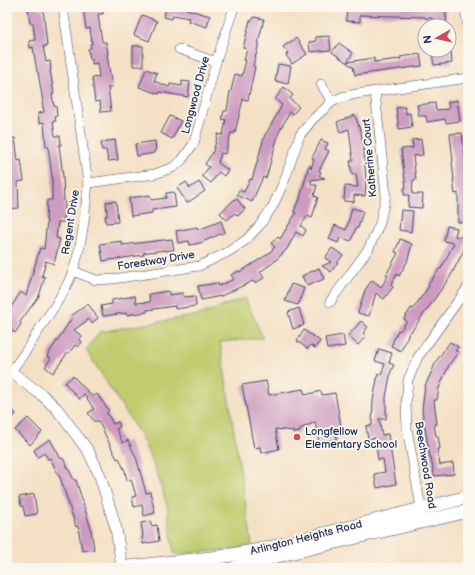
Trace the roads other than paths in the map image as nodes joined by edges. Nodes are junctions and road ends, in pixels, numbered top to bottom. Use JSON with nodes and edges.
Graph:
{"nodes":[{"id":1,"x":63,"y":7,"type":"edge"},
{"id":2,"x":234,"y":7,"type":"edge"},
{"id":3,"x":466,"y":7,"type":"edge"},
{"id":4,"x":468,"y":28,"type":"edge"},
{"id":5,"x":179,"y":50,"type":"dead end"},
{"id":6,"x":216,"y":62,"type":"junction"},
{"id":7,"x":468,"y":78,"type":"edge"},
{"id":8,"x":321,"y":84,"type":"dead end"},
{"id":9,"x":375,"y":92,"type":"junction"},
{"id":10,"x":332,"y":102,"type":"junction"},
{"id":11,"x":88,"y":184,"type":"junction"},
{"id":12,"x":73,"y":272,"type":"junction"},
{"id":13,"x":468,"y":287,"type":"edge"},
{"id":14,"x":330,"y":302,"type":"dead end"},
{"id":15,"x":8,"y":372,"type":"edge"},
{"id":16,"x":468,"y":497,"type":"edge"},
{"id":17,"x":468,"y":511,"type":"edge"},
{"id":18,"x":422,"y":515,"type":"junction"},
{"id":19,"x":121,"y":568,"type":"edge"},
{"id":20,"x":234,"y":568,"type":"edge"}],
"edges":[{"from":1,"to":11,"type":"street","name":"Regent Drive"},
{"from":2,"to":6,"type":"street","name":"Longwood Drive"},
{"from":3,"to":4,"type":"street"},
{"from":5,"to":6,"type":"street"},
{"from":6,"to":11,"type":"street","name":"Longwood Drive"},
{"from":7,"to":9,"type":"street","name":"Forestway Drive"},
{"from":8,"to":10,"type":"street"},
{"from":9,"to":10,"type":"street","name":"Forestway Drive"},
{"from":9,"to":14,"type":"street","name":"Katherine Court"},
{"from":10,"to":12,"type":"street","name":"Forestway Drive"},
{"from":11,"to":12,"type":"street","name":"Regent Drive"},
{"from":12,"to":15,"type":"street","name":"Regent Drive"},
{"from":13,"to":18,"type":"street","name":"Beechwood Road"},
{"from":15,"to":19,"type":"street"},
{"from":16,"to":18,"type":"main road","name":"Arlington Heights Road"},
{"from":17,"to":18,"type":"main road"},
{"from":18,"to":19,"type":"main road","name":"Arlington Heights Road"},
{"from":18,"to":20,"type":"main road"}]}
